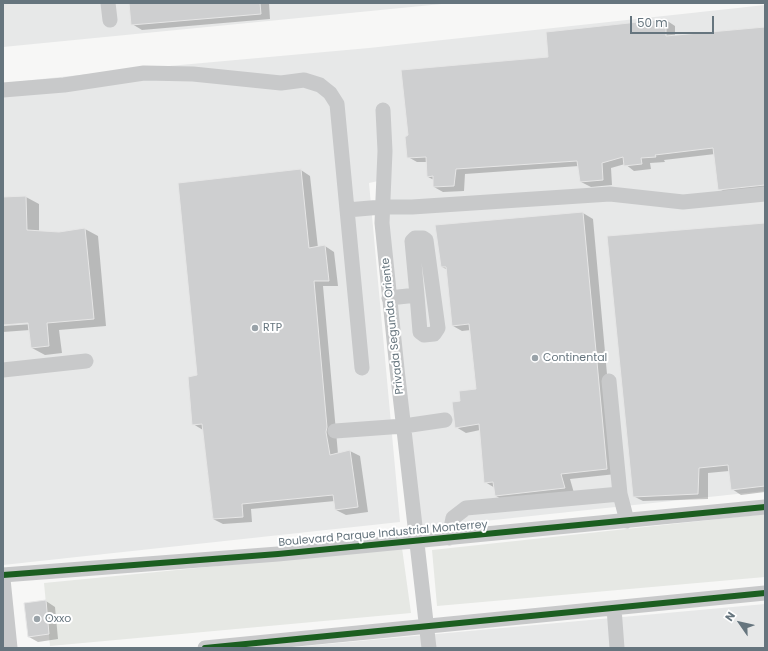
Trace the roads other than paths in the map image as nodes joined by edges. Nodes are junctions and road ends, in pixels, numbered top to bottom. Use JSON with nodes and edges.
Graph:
{"nodes":[{"id":1,"x":108,"y":3,"type":"edge"},
{"id":2,"x":110,"y":20,"type":"dead end"},
{"id":3,"x":3,"y":90,"type":"edge"},
{"id":4,"x":383,"y":110,"type":"dead end"},
{"id":5,"x":765,"y":194,"type":"edge"},
{"id":6,"x":382,"y":207,"type":"junction"},
{"id":7,"x":347,"y":210,"type":"junction"},
{"id":8,"x":417,"y":295,"type":"junction"},
{"id":9,"x":389,"y":298,"type":"junction"},
{"id":10,"x":86,"y":361,"type":"dead end"},
{"id":11,"x":362,"y":368,"type":"dead end"},
{"id":12,"x":3,"y":370,"type":"edge"},
{"id":13,"x":609,"y":381,"type":"dead end"},
{"id":14,"x":445,"y":420,"type":"dead end"},
{"id":15,"x":404,"y":426,"type":"junction"},
{"id":16,"x":335,"y":432,"type":"dead end"},
{"id":17,"x":620,"y":494,"type":"junction"},
{"id":18,"x":765,"y":507,"type":"edge"},
{"id":19,"x":627,"y":521,"type":"junction"},
{"id":20,"x":449,"y":538,"type":"junction"},
{"id":21,"x":417,"y":541,"type":"junction"},
{"id":22,"x":3,"y":575,"type":"edge"},
{"id":23,"x":3,"y":579,"type":"edge"},
{"id":24,"x":765,"y":593,"type":"edge"},
{"id":25,"x":614,"y":608,"type":"junction"},
{"id":26,"x":427,"y":627,"type":"junction"},
{"id":27,"x":10,"y":648,"type":"edge"},
{"id":28,"x":205,"y":648,"type":"edge"},
{"id":29,"x":429,"y":648,"type":"edge"},
{"id":30,"x":617,"y":648,"type":"edge"}],
"edges":[{"from":1,"to":2,"type":"street"},
{"from":3,"to":7,"type":"street"},
{"from":4,"to":6,"type":"street","name":"Privada Segunda Oriente"},
{"from":5,"to":6,"type":"street"},
{"from":6,"to":7,"type":"street"},
{"from":6,"to":9,"type":"street","name":"Privada Segunda Oriente"},
{"from":7,"to":11,"type":"street"},
{"from":8,"to":8,"type":"street"},
{"from":8,"to":9,"type":"street"},
{"from":9,"to":15,"type":"street","name":"Privada Segunda Oriente"},
{"from":10,"to":12,"type":"street"},
{"from":13,"to":17,"type":"street"},
{"from":14,"to":15,"type":"street"},
{"from":15,"to":16,"type":"street"},
{"from":15,"to":21,"type":"street","name":"Privada Segunda Oriente"},
{"from":17,"to":19,"type":"street"},
{"from":17,"to":20,"type":"street"},
{"from":18,"to":19,"type":"street","name":"Boulevard Parque Industrial Monterrey"},
{"from":19,"to":20,"type":"street","name":"Boulevard Parque Industrial Monterrey"},
{"from":20,"to":21,"type":"street","name":"Boulevard Parque Industrial Monterrey"},
{"from":21,"to":22,"type":"street","name":"Boulevard Parque Industrial Monterrey"},
{"from":21,"to":26,"type":"street","name":"Privada Segunda Oriente"},
{"from":23,"to":27,"type":"street"},
{"from":24,"to":25,"type":"street"},
{"from":25,"to":26,"type":"street"},
{"from":25,"to":30,"type":"street"},
{"from":26,"to":28,"type":"street"},
{"from":26,"to":29,"type":"street","name":"Privada Segunda Oriente"}]}
